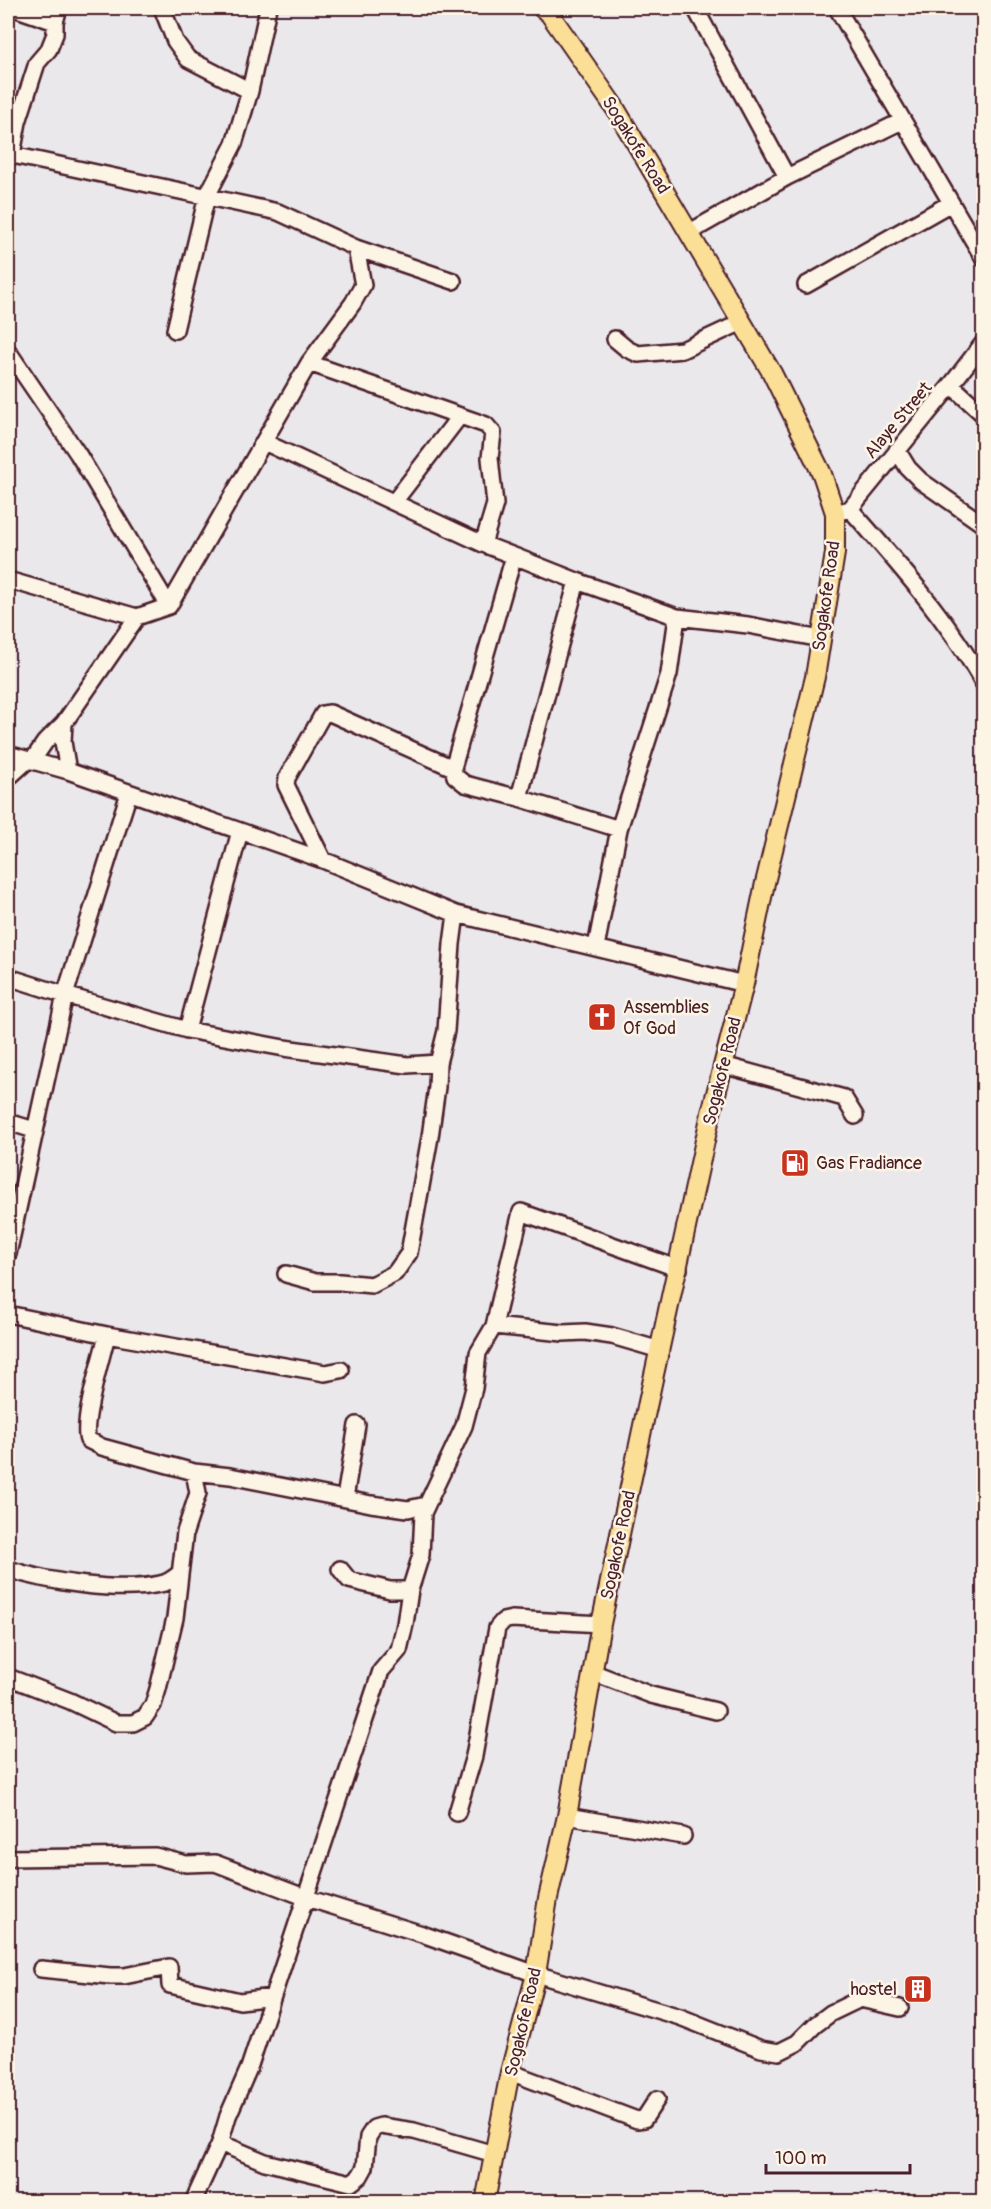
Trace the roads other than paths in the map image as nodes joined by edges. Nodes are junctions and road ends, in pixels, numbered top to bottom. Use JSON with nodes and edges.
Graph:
{"nodes":[{"id":1,"x":14,"y":8,"type":"edge"},
{"id":2,"x":162,"y":8,"type":"edge"},
{"id":3,"x":268,"y":8,"type":"edge"},
{"id":4,"x":695,"y":8,"type":"edge"},
{"id":5,"x":837,"y":8,"type":"edge"},
{"id":6,"x":550,"y":9,"type":"edge"},
{"id":7,"x":57,"y":15,"type":"edge"},
{"id":8,"x":250,"y":91,"type":"junction"},
{"id":9,"x":902,"y":121,"type":"junction"},
{"id":10,"x":10,"y":154,"type":"edge"},
{"id":11,"x":787,"y":177,"type":"junction"},
{"id":12,"x":207,"y":195,"type":"junction"},
{"id":13,"x":951,"y":203,"type":"junction"},
{"id":14,"x":690,"y":232,"type":"junction"},
{"id":15,"x":356,"y":248,"type":"junction"},
{"id":16,"x":984,"y":259,"type":"edge"},
{"id":17,"x":453,"y":281,"type":"dead end"},
{"id":18,"x":806,"y":285,"type":"dead end"},
{"id":19,"x":742,"y":322,"type":"junction"},
{"id":20,"x":175,"y":330,"type":"dead end"},
{"id":21,"x":615,"y":339,"type":"dead end"},
{"id":22,"x":984,"y":342,"type":"edge"},
{"id":23,"x":8,"y":351,"type":"edge"},
{"id":24,"x":309,"y":363,"type":"junction"},
{"id":25,"x":951,"y":385,"type":"junction"},
{"id":26,"x":984,"y":415,"type":"edge"},
{"id":27,"x":459,"y":417,"type":"junction"},
{"id":28,"x":264,"y":442,"type":"junction"},
{"id":29,"x":897,"y":450,"type":"junction"},
{"id":30,"x":394,"y":502,"type":"junction"},
{"id":31,"x":843,"y":511,"type":"junction"},
{"id":32,"x":984,"y":525,"type":"edge"},
{"id":33,"x":483,"y":544,"type":"junction"},
{"id":34,"x":514,"y":556,"type":"junction"},
{"id":35,"x":8,"y":580,"type":"edge"},
{"id":36,"x":577,"y":581,"type":"junction"},
{"id":37,"x":169,"y":606,"type":"junction"},
{"id":38,"x":677,"y":616,"type":"junction"},
{"id":39,"x":137,"y":617,"type":"junction"},
{"id":40,"x":821,"y":639,"type":"junction"},
{"id":41,"x":984,"y":684,"type":"edge"},
{"id":42,"x":64,"y":723,"type":"junction"},
{"id":43,"x":8,"y":754,"type":"edge"},
{"id":44,"x":30,"y":760,"type":"junction"},
{"id":45,"x":453,"y":768,"type":"junction"},
{"id":46,"x":68,"y":771,"type":"junction"},
{"id":47,"x":8,"y":778,"type":"edge"},
{"id":48,"x":129,"y":793,"type":"junction"},
{"id":49,"x":519,"y":798,"type":"junction"},
{"id":50,"x":619,"y":829,"type":"junction"},
{"id":51,"x":240,"y":831,"type":"junction"},
{"id":52,"x":323,"y":860,"type":"junction"},
{"id":53,"x":456,"y":914,"type":"junction"},
{"id":54,"x":596,"y":947,"type":"junction"},
{"id":55,"x":8,"y":977,"type":"edge"},
{"id":56,"x":744,"y":984,"type":"junction"},
{"id":57,"x":65,"y":996,"type":"junction"},
{"id":58,"x":187,"y":1030,"type":"junction"},
{"id":59,"x":438,"y":1063,"type":"junction"},
{"id":60,"x":723,"y":1065,"type":"junction"},
{"id":61,"x":855,"y":1116,"type":"dead end"},
{"id":62,"x":8,"y":1122,"type":"edge"},
{"id":63,"x":34,"y":1130,"type":"junction"},
{"id":64,"x":8,"y":1254,"type":"edge"},
{"id":65,"x":678,"y":1269,"type":"junction"},
{"id":66,"x":286,"y":1274,"type":"dead end"},
{"id":67,"x":8,"y":1314,"type":"edge"},
{"id":68,"x":494,"y":1326,"type":"junction"},
{"id":69,"x":107,"y":1335,"type":"junction"},
{"id":70,"x":660,"y":1350,"type":"junction"},
{"id":71,"x":341,"y":1370,"type":"dead end"},
{"id":72,"x":357,"y":1425,"type":"dead end"},
{"id":73,"x":194,"y":1472,"type":"junction"},
{"id":74,"x":230,"y":1476,"type":"junction"},
{"id":75,"x":198,"y":1493,"type":"junction"},
{"id":76,"x":345,"y":1498,"type":"junction"},
{"id":77,"x":426,"y":1505,"type":"junction"},
{"id":78,"x":8,"y":1569,"type":"edge"},
{"id":79,"x":340,"y":1569,"type":"dead end"},
{"id":80,"x":180,"y":1573,"type":"junction"},
{"id":81,"x":410,"y":1590,"type":"junction"},
{"id":82,"x":601,"y":1624,"type":"junction"},
{"id":83,"x":592,"y":1672,"type":"junction"},
{"id":84,"x":8,"y":1677,"type":"edge"},
{"id":85,"x":716,"y":1712,"type":"dead end"},
{"id":86,"x":457,"y":1813,"type":"dead end"},
{"id":87,"x":567,"y":1816,"type":"junction"},
{"id":88,"x":683,"y":1836,"type":"dead end"},
{"id":89,"x":8,"y":1858,"type":"edge"},
{"id":90,"x":307,"y":1898,"type":"junction"},
{"id":91,"x":42,"y":1969,"type":"dead end"},
{"id":92,"x":536,"y":1974,"type":"junction"},
{"id":93,"x":272,"y":1997,"type":"junction"},
{"id":94,"x":900,"y":2008,"type":"dead end"},
{"id":95,"x":510,"y":2072,"type":"junction"},
{"id":96,"x":657,"y":2098,"type":"dead end"},
{"id":97,"x":220,"y":2143,"type":"junction"},
{"id":98,"x":494,"y":2154,"type":"junction"},
{"id":99,"x":193,"y":2202,"type":"edge"},
{"id":100,"x":484,"y":2202,"type":"edge"}],
"edges":[{"from":1,"to":7,"type":"street"},
{"from":2,"to":8,"type":"street"},
{"from":3,"to":8,"type":"street"},
{"from":4,"to":11,"type":"street"},
{"from":5,"to":9,"type":"street"},
{"from":6,"to":14,"type":"main road","name":"Sogakofe Road"},
{"from":7,"to":10,"type":"street"},
{"from":8,"to":12,"type":"street"},
{"from":9,"to":11,"type":"street"},
{"from":9,"to":13,"type":"street"},
{"from":10,"to":12,"type":"street"},
{"from":11,"to":14,"type":"street"},
{"from":12,"to":15,"type":"street"},
{"from":12,"to":20,"type":"street"},
{"from":13,"to":16,"type":"street"},
{"from":13,"to":18,"type":"street"},
{"from":14,"to":19,"type":"main road","name":"Sogakofe Road"},
{"from":15,"to":17,"type":"street"},
{"from":15,"to":24,"type":"street"},
{"from":19,"to":21,"type":"street"},
{"from":19,"to":31,"type":"main road","name":"Sogakofe Road"},
{"from":22,"to":25,"type":"street","name":"Alaye Street"},
{"from":23,"to":37,"type":"street"},
{"from":24,"to":27,"type":"street"},
{"from":24,"to":28,"type":"street"},
{"from":25,"to":26,"type":"street"},
{"from":25,"to":29,"type":"street","name":"Alaye Street"},
{"from":27,"to":30,"type":"street"},
{"from":27,"to":33,"type":"street"},
{"from":28,"to":30,"type":"street"},
{"from":28,"to":37,"type":"street"},
{"from":29,"to":31,"type":"street","name":"Alaye Street"},
{"from":29,"to":32,"type":"street"},
{"from":30,"to":33,"type":"street"},
{"from":31,"to":40,"type":"main road","name":"Sogakofe Road"},
{"from":31,"to":41,"type":"street"},
{"from":33,"to":34,"type":"street"},
{"from":34,"to":36,"type":"street"},
{"from":34,"to":45,"type":"street"},
{"from":35,"to":39,"type":"street"},
{"from":36,"to":38,"type":"street"},
{"from":36,"to":49,"type":"street"},
{"from":37,"to":39,"type":"street"},
{"from":38,"to":40,"type":"street"},
{"from":38,"to":50,"type":"street"},
{"from":39,"to":42,"type":"street"},
{"from":40,"to":56,"type":"main road","name":"Sogakofe Road"},
{"from":42,"to":44,"type":"street"},
{"from":42,"to":46,"type":"street"},
{"from":43,"to":44,"type":"street"},
{"from":44,"to":46,"type":"street"},
{"from":44,"to":47,"type":"street"},
{"from":45,"to":49,"type":"street"},
{"from":45,"to":52,"type":"street"},
{"from":46,"to":48,"type":"street"},
{"from":48,"to":51,"type":"street"},
{"from":48,"to":57,"type":"street"},
{"from":49,"to":50,"type":"street"},
{"from":50,"to":54,"type":"street"},
{"from":51,"to":52,"type":"street"},
{"from":51,"to":58,"type":"street"},
{"from":52,"to":53,"type":"street"},
{"from":53,"to":54,"type":"street"},
{"from":53,"to":59,"type":"street"},
{"from":54,"to":56,"type":"street"},
{"from":55,"to":57,"type":"street"},
{"from":56,"to":60,"type":"main road","name":"Sogakofe Road"},
{"from":57,"to":58,"type":"street"},
{"from":57,"to":63,"type":"street"},
{"from":58,"to":59,"type":"street"},
{"from":59,"to":66,"type":"street"},
{"from":60,"to":61,"type":"street"},
{"from":60,"to":65,"type":"main road","name":"Sogakofe Road"},
{"from":62,"to":63,"type":"street"},
{"from":63,"to":64,"type":"street"},
{"from":65,"to":68,"type":"street"},
{"from":65,"to":70,"type":"main road","name":"Sogakofe Road"},
{"from":67,"to":69,"type":"street"},
{"from":68,"to":70,"type":"street"},
{"from":68,"to":77,"type":"street"},
{"from":69,"to":71,"type":"street"},
{"from":69,"to":73,"type":"street"},
{"from":70,"to":82,"type":"main road","name":"Sogakofe Road"},
{"from":72,"to":76,"type":"street"},
{"from":73,"to":74,"type":"street"},
{"from":73,"to":75,"type":"street"},
{"from":74,"to":75,"type":"street"},
{"from":74,"to":76,"type":"street"},
{"from":75,"to":80,"type":"street"},
{"from":76,"to":77,"type":"street"},
{"from":77,"to":81,"type":"street"},
{"from":78,"to":80,"type":"street"},
{"from":79,"to":81,"type":"street"},
{"from":80,"to":84,"type":"street"},
{"from":81,"to":90,"type":"street"},
{"from":82,"to":83,"type":"main road","name":"Sogakofe Road"},
{"from":82,"to":86,"type":"street"},
{"from":83,"to":85,"type":"street"},
{"from":83,"to":87,"type":"main road","name":"Sogakofe Road"},
{"from":87,"to":88,"type":"street"},
{"from":87,"to":92,"type":"main road","name":"Sogakofe Road"},
{"from":89,"to":90,"type":"street"},
{"from":90,"to":92,"type":"street"},
{"from":90,"to":93,"type":"street"},
{"from":91,"to":93,"type":"street"},
{"from":92,"to":94,"type":"street"},
{"from":92,"to":95,"type":"main road","name":"Sogakofe Road"},
{"from":93,"to":97,"type":"street"},
{"from":95,"to":96,"type":"street"},
{"from":95,"to":98,"type":"main road","name":"Sogakofe Road"},
{"from":97,"to":98,"type":"street"},
{"from":97,"to":99,"type":"street"},
{"from":98,"to":100,"type":"main road","name":"Sogakofe Road"}]}
